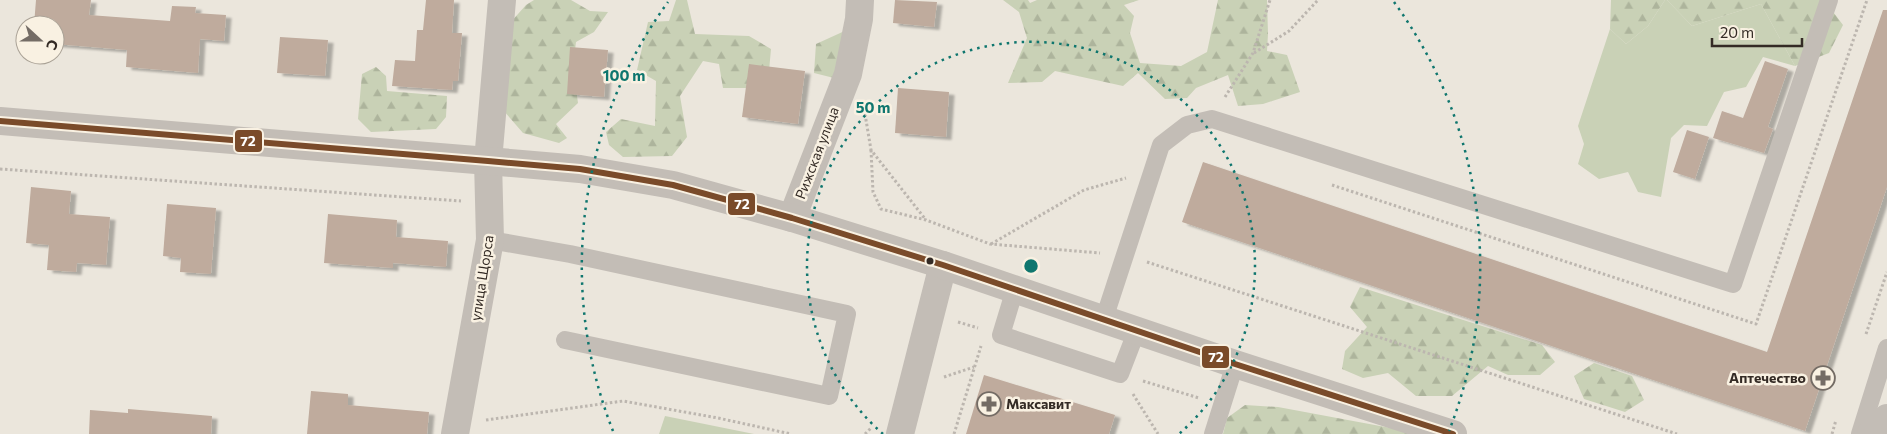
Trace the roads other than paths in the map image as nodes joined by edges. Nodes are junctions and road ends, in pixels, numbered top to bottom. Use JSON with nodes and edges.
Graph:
{"nodes":[{"id":1,"x":502,"y":0,"type":"edge"},
{"id":2,"x":860,"y":0,"type":"edge"},
{"id":3,"x":1829,"y":0,"type":"edge"},
{"id":4,"x":0,"y":121,"type":"edge"},
{"id":5,"x":488,"y":160,"type":"junction"},
{"id":6,"x":792,"y":218,"type":"junction"},
{"id":7,"x":490,"y":240,"type":"junction"},
{"id":8,"x":943,"y":265,"type":"junction"},
{"id":9,"x":1015,"y":289,"type":"junction"},
{"id":10,"x":1104,"y":319,"type":"junction"},
{"id":11,"x":1137,"y":330,"type":"junction"},
{"id":12,"x":565,"y":340,"type":"dead end"},
{"id":13,"x":1887,"y":348,"type":"edge"},
{"id":14,"x":1235,"y":364,"type":"junction"},
{"id":15,"x":1887,"y":418,"type":"edge"},
{"id":16,"x":456,"y":429,"type":"edge"},
{"id":17,"x":900,"y":434,"type":"edge"},
{"id":18,"x":1213,"y":434,"type":"edge"},
{"id":19,"x":1453,"y":434,"type":"edge"},
{"id":20,"x":1860,"y":434,"type":"edge"},
{"id":21,"x":1871,"y":434,"type":"edge"}],
"edges":[{"from":1,"to":5,"type":"street","name":"улица Щорса"},
{"from":2,"to":6,"type":"street","name":"Рижская улица"},
{"from":3,"to":10,"type":"lane"},
{"from":4,"to":5,"type":"street"},
{"from":5,"to":6,"type":"street"},
{"from":5,"to":7,"type":"street","name":"улица Щорса"},
{"from":6,"to":8,"type":"street"},
{"from":7,"to":12,"type":"lane"},
{"from":7,"to":16,"type":"street","name":"улица Щорса"},
{"from":8,"to":9,"type":"street"},
{"from":8,"to":17,"type":"street"},
{"from":9,"to":10,"type":"street"},
{"from":9,"to":11,"type":"lane"},
{"from":10,"to":11,"type":"street"},
{"from":11,"to":14,"type":"street"},
{"from":13,"to":20,"type":"lane"},
{"from":14,"to":18,"type":"lane"},
{"from":14,"to":19,"type":"street"},
{"from":15,"to":21,"type":"street"}]}
